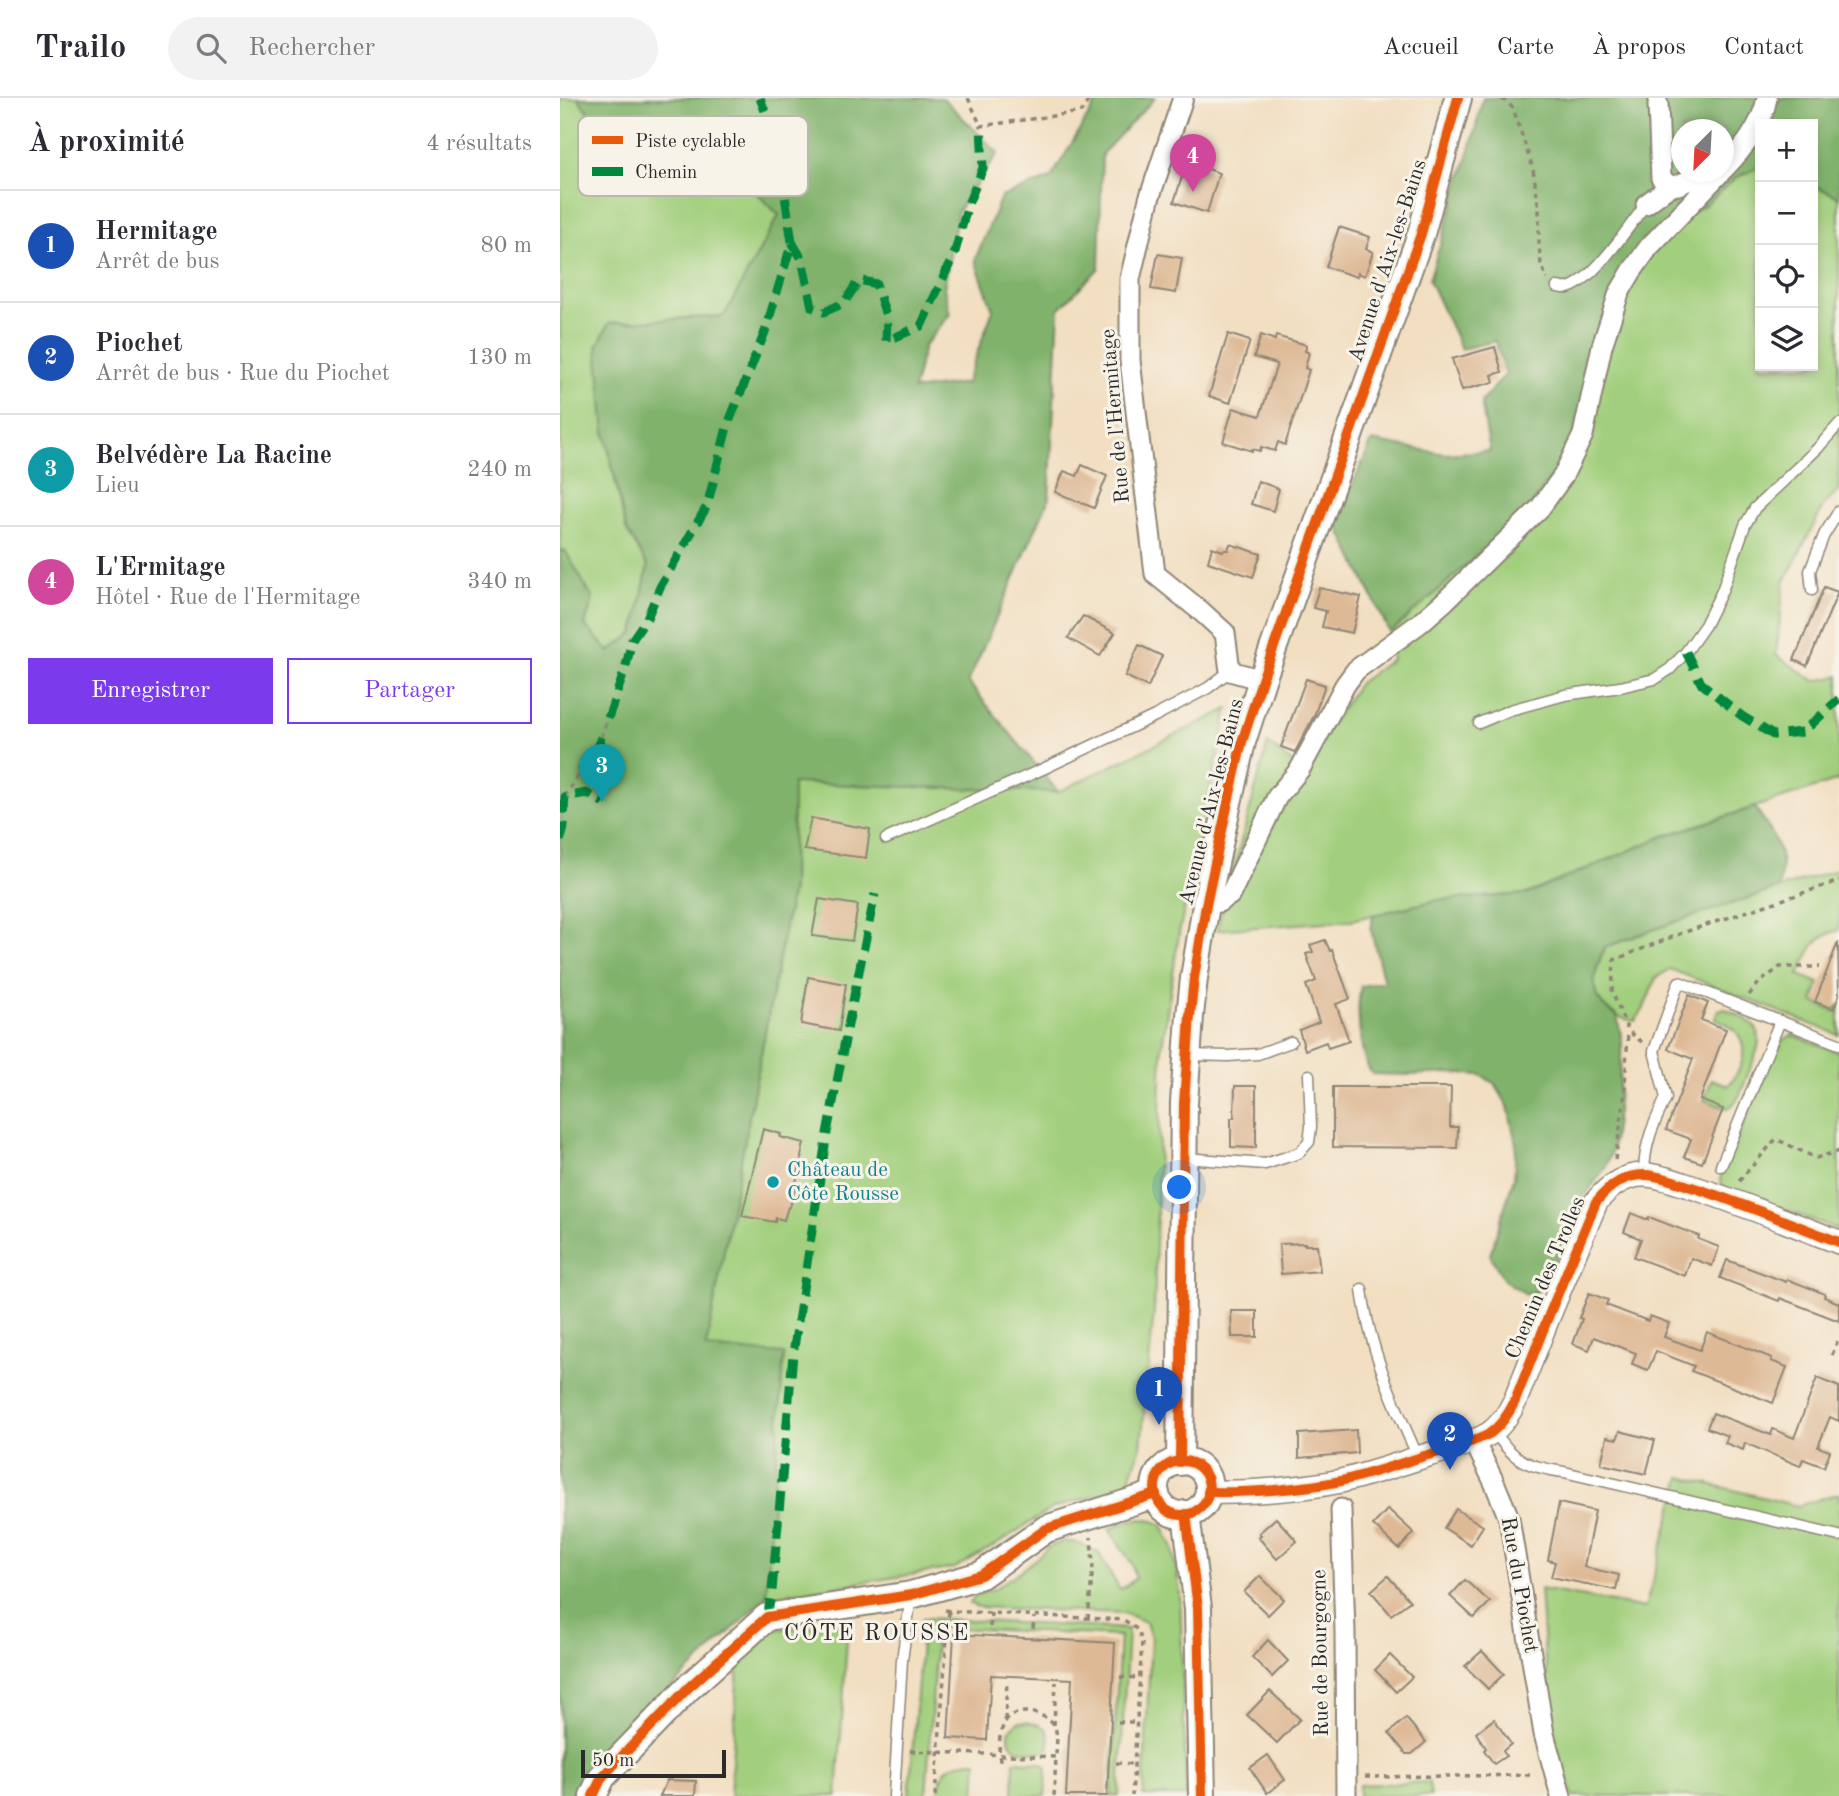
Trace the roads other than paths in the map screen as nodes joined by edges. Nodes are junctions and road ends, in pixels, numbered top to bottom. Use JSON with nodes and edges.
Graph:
{"nodes":[{"id":1,"x":1183,"y":98,"type":"edge"},
{"id":2,"x":1458,"y":98,"type":"edge"},
{"id":3,"x":1767,"y":98,"type":"edge"},
{"id":4,"x":1658,"y":104,"type":"dead end"},
{"id":5,"x":1734,"y":155,"type":"edge"},
{"id":6,"x":1685,"y":182,"type":"edge"},
{"id":7,"x":1710,"y":182,"type":"edge"},
{"id":8,"x":1670,"y":186,"type":"junction"},
{"id":9,"x":1646,"y":204,"type":"joint"},
{"id":10,"x":1557,"y":287,"type":"road end"},
{"id":11,"x":1839,"y":424,"type":"edge"},
{"id":12,"x":1839,"y":511,"type":"edge"},
{"id":13,"x":1812,"y":590,"type":"dead end"},
{"id":14,"x":1230,"y":671,"type":"junction"},
{"id":15,"x":1262,"y":680,"type":"junction"},
{"id":16,"x":1479,"y":723,"type":"dead end"},
{"id":17,"x":886,"y":839,"type":"dead end"},
{"id":18,"x":1206,"y":905,"type":"junction"},
{"id":19,"x":1780,"y":1021,"type":"junction"},
{"id":20,"x":1291,"y":1042,"type":"dead end"},
{"id":21,"x":1839,"y":1044,"type":"edge"},
{"id":22,"x":1187,"y":1055,"type":"junction"},
{"id":23,"x":1309,"y":1075,"type":"dead end"},
{"id":24,"x":1184,"y":1158,"type":"junction"},
{"id":25,"x":1721,"y":1166,"type":"dead end"},
{"id":26,"x":1644,"y":1175,"type":"junction"},
{"id":27,"x":1839,"y":1242,"type":"edge"},
{"id":28,"x":1362,"y":1289,"type":"dead end"},
{"id":29,"x":1484,"y":1435,"type":"junction"},
{"id":30,"x":1418,"y":1458,"type":"junction"},
{"id":31,"x":1180,"y":1462,"type":"junction"},
{"id":32,"x":1208,"y":1492,"type":"junction"},
{"id":33,"x":1156,"y":1494,"type":"junction"},
{"id":34,"x":1341,"y":1509,"type":"dead end"},
{"id":35,"x":1186,"y":1514,"type":"junction"},
{"id":36,"x":1839,"y":1536,"type":"edge"},
{"id":37,"x":911,"y":1595,"type":"junction"},
{"id":38,"x":1346,"y":1787,"type":"edge"},
{"id":39,"x":593,"y":1796,"type":"edge"},
{"id":40,"x":894,"y":1796,"type":"edge"},
{"id":41,"x":1202,"y":1796,"type":"edge"},
{"id":42,"x":1561,"y":1796,"type":"edge"}],
"edges":[{"from":1,"to":14,"type":"street","name":"Rue de l'Hermitage"},
{"from":2,"to":15,"type":"main road","name":"Avenue d'Aix-les-Bains"},
{"from":3,"to":5,"type":"street"},
{"from":4,"to":8,"type":"street"},
{"from":6,"to":8,"type":"street"},
{"from":7,"to":18,"type":"street"},
{"from":8,"to":9,"type":"street"},
{"from":9,"to":10,"type":"lane"},
{"from":11,"to":16,"type":"lane"},
{"from":12,"to":13,"type":"lane"},
{"from":14,"to":15,"type":"street"},
{"from":14,"to":17,"type":"lane"},
{"from":15,"to":18,"type":"main road","name":"Avenue d'Aix-les-Bains"},
{"from":18,"to":22,"type":"main road","name":"Avenue d'Aix-les-Bains"},
{"from":19,"to":21,"type":"lane"},
{"from":19,"to":25,"type":"lane"},
{"from":19,"to":26,"type":"lane"},
{"from":20,"to":22,"type":"lane"},
{"from":22,"to":24,"type":"main road","name":"Avenue d'Aix-les-Bains"},
{"from":23,"to":24,"type":"lane"},
{"from":24,"to":31,"type":"main road","name":"Avenue d'Aix-les-Bains"},
{"from":26,"to":27,"type":"street"},
{"from":26,"to":29,"type":"street","name":"Chemin des Trolles"},
{"from":28,"to":30,"type":"lane"},
{"from":29,"to":30,"type":"street"},
{"from":29,"to":36,"type":"lane"},
{"from":29,"to":42,"type":"street","name":"Rue du Piochet"},
{"from":30,"to":32,"type":"street"},
{"from":31,"to":32,"type":"main road"},
{"from":31,"to":33,"type":"main road"},
{"from":32,"to":35,"type":"main road"},
{"from":33,"to":35,"type":"main road"},
{"from":33,"to":37,"type":"main road"},
{"from":34,"to":38,"type":"street","name":"Rue de Bourgogne"},
{"from":35,"to":41,"type":"main road"},
{"from":37,"to":39,"type":"main road"},
{"from":37,"to":40,"type":"lane"}]}
